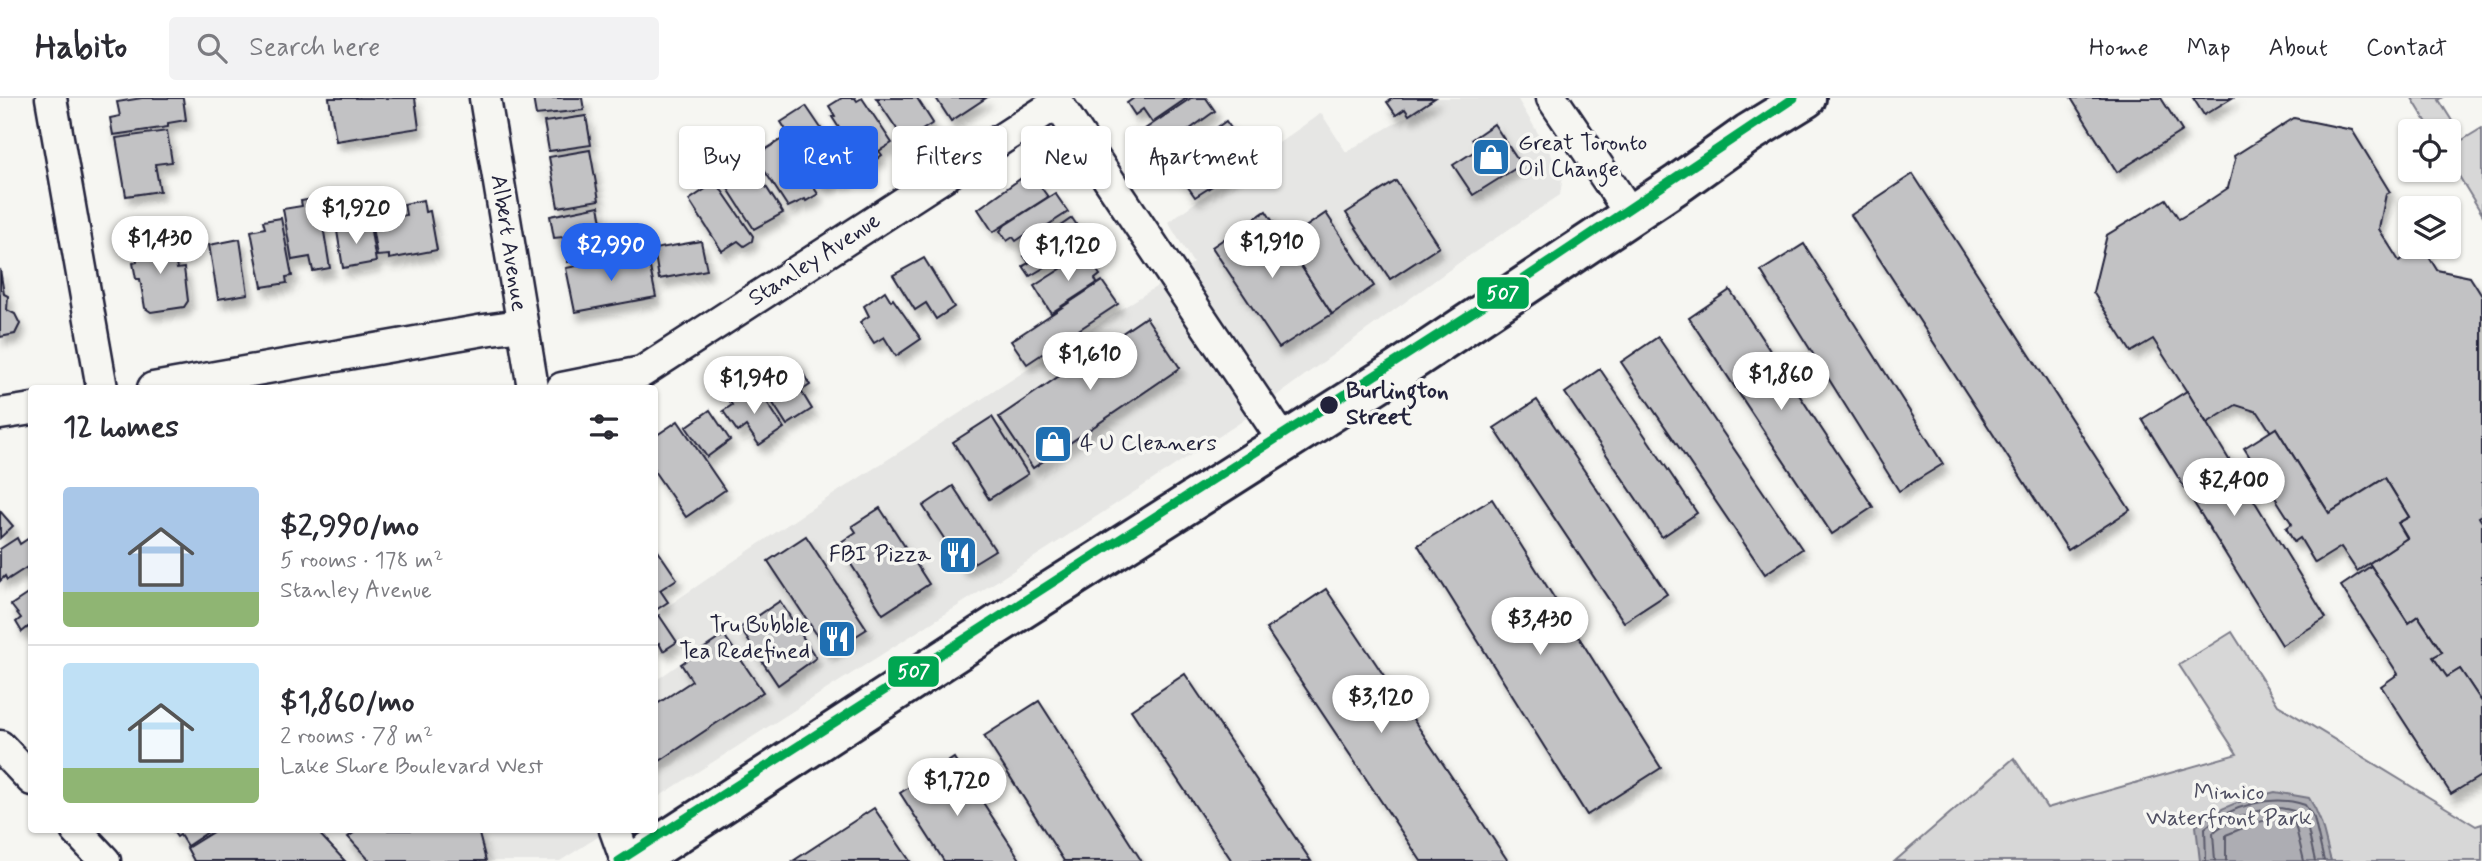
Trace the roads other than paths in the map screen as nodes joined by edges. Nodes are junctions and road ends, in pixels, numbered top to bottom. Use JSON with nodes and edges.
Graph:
{"nodes":[{"id":1,"x":51,"y":98,"type":"edge"},
{"id":2,"x":485,"y":98,"type":"edge"},
{"id":3,"x":1552,"y":98,"type":"edge"},
{"id":4,"x":1806,"y":98,"type":"edge"},
{"id":5,"x":1055,"y":100,"type":"edge"},
{"id":6,"x":1631,"y":215,"type":"junction"},
{"id":7,"x":521,"y":325,"type":"junction"},
{"id":8,"x":101,"y":385,"type":"edge"},
{"id":9,"x":170,"y":385,"type":"edge"},
{"id":10,"x":532,"y":385,"type":"edge"},
{"id":11,"x":577,"y":385,"type":"edge"},
{"id":12,"x":28,"y":410,"type":"edge"},
{"id":13,"x":0,"y":414,"type":"edge"},
{"id":14,"x":1285,"y":443,"type":"junction"},
{"id":15,"x":0,"y":746,"type":"edge"},
{"id":16,"x":28,"y":776,"type":"edge"},
{"id":17,"x":79,"y":833,"type":"edge"},
{"id":18,"x":616,"y":833,"type":"edge"},
{"id":19,"x":105,"y":861,"type":"edge"},
{"id":20,"x":626,"y":861,"type":"edge"},
{"id":21,"x":635,"y":861,"type":"edge"}],
"edges":[{"from":1,"to":8,"type":"street"},
{"from":2,"to":7,"type":"street","name":"Albert Avenue"},
{"from":3,"to":6,"type":"street"},
{"from":4,"to":6,"type":"main road"},
{"from":5,"to":11,"type":"street","name":"Stanley Avenue"},
{"from":5,"to":14,"type":"street"},
{"from":6,"to":14,"type":"main road"},
{"from":7,"to":9,"type":"street"},
{"from":7,"to":10,"type":"street","name":"Albert Avenue"},
{"from":12,"to":13,"type":"street"},
{"from":14,"to":21,"type":"main road"},
{"from":15,"to":16,"type":"street"},
{"from":17,"to":19,"type":"street"},
{"from":18,"to":20,"type":"street"}]}
